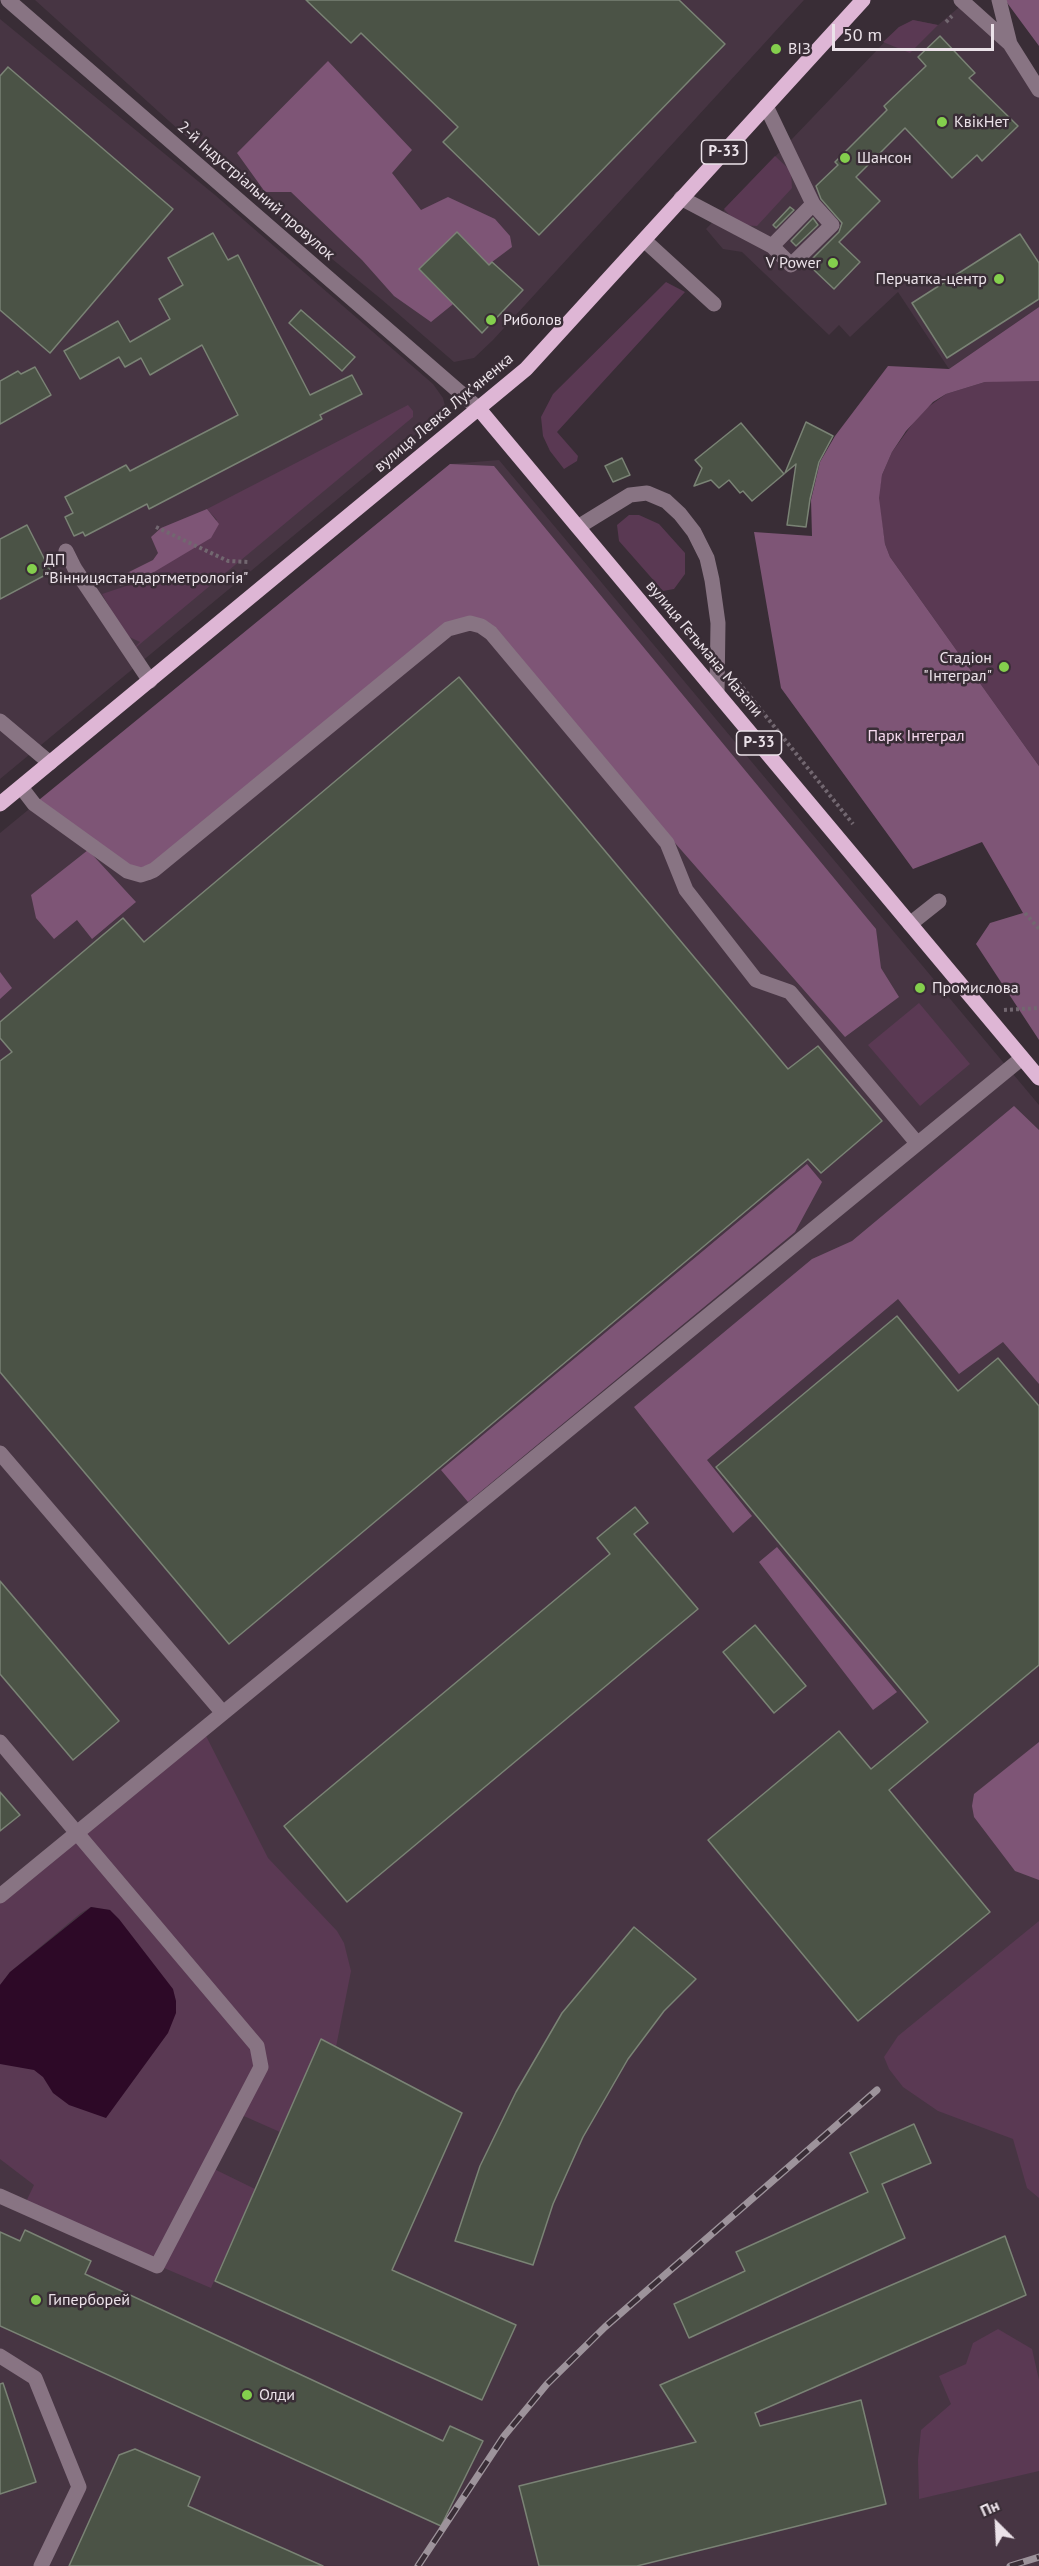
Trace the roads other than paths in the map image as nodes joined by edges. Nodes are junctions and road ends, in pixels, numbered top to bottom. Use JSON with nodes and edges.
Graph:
{"nodes":[{"id":1,"x":8,"y":0,"type":"edge"},
{"id":2,"x":863,"y":0,"type":"edge"},
{"id":3,"x":961,"y":0,"type":"edge"},
{"id":4,"x":999,"y":0,"type":"edge"},
{"id":5,"x":1010,"y":44,"type":"junction"},
{"id":6,"x":1039,"y":90,"type":"edge"},
{"id":7,"x":766,"y":105,"type":"junction"},
{"id":8,"x":681,"y":198,"type":"junction"},
{"id":9,"x":813,"y":204,"type":"junction"},
{"id":10,"x":644,"y":240,"type":"junction"},
{"id":11,"x":772,"y":246,"type":"junction"},
{"id":12,"x":714,"y":304,"type":"dead end"},
{"id":13,"x":479,"y":409,"type":"junction"},
{"id":14,"x":578,"y":527,"type":"junction"},
{"id":15,"x":66,"y":551,"type":"dead end"},
{"id":16,"x":150,"y":681,"type":"junction"},
{"id":17,"x":717,"y":693,"type":"junction"},
{"id":18,"x":0,"y":721,"type":"edge"},
{"id":19,"x":50,"y":763,"type":"junction"},
{"id":20,"x":21,"y":787,"type":"junction"},
{"id":21,"x":0,"y":804,"type":"edge"},
{"id":22,"x":939,"y":901,"type":"dead end"},
{"id":23,"x":910,"y":924,"type":"junction"},
{"id":24,"x":1022,"y":1058,"type":"junction"},
{"id":25,"x":1039,"y":1078,"type":"edge"},
{"id":26,"x":917,"y":1143,"type":"junction"},
{"id":27,"x":2,"y":1460,"type":"edge"},
{"id":28,"x":223,"y":1713,"type":"junction"},
{"id":29,"x":0,"y":1742,"type":"edge"},
{"id":30,"x":76,"y":1832,"type":"junction"},
{"id":31,"x":0,"y":1896,"type":"edge"},
{"id":32,"x":0,"y":2196,"type":"edge"},
{"id":33,"x":0,"y":2356,"type":"edge"},
{"id":34,"x":41,"y":2566,"type":"edge"}],
"edges":[{"from":1,"to":13,"type":"street","name":"2-й Індустріальний провулок"},
{"from":2,"to":7,"type":"main road","name":"вулиця Левка Лукʼяненка","number":"Р-33"},
{"from":3,"to":5,"type":"street"},
{"from":4,"to":5,"type":"street"},
{"from":5,"to":6,"type":"street"},
{"from":7,"to":8,"type":"main road","name":"вулиця Левка Лукʼяненка","number":"Р-33"},
{"from":7,"to":9,"type":"street"},
{"from":8,"to":10,"type":"main road","name":"вулиця Левка Лукʼяненка","number":"Р-33"},
{"from":8,"to":11,"type":"street"},
{"from":9,"to":11,"type":"street"},
{"from":9,"to":11,"type":"street"},
{"from":10,"to":12,"type":"street"},
{"from":10,"to":13,"type":"main road","name":"вулиця Левка Лукʼяненка","number":"Р-33"},
{"from":13,"to":14,"type":"main road","name":"вулиця Гетьмана Мазепи","number":"Р-33"},
{"from":13,"to":16,"type":"main road","name":"вулиця Левка Лукʼяненка"},
{"from":14,"to":17,"type":"main road","name":"вулиця Гетьмана Мазепи","number":"Р-33"},
{"from":14,"to":17,"type":"street"},
{"from":15,"to":16,"type":"street"},
{"from":16,"to":19,"type":"main road","name":"вулиця Левка Лукʼяненка"},
{"from":17,"to":23,"type":"main road","name":"вулиця Гетьмана Мазепи","number":"Р-33"},
{"from":18,"to":19,"type":"street"},
{"from":19,"to":20,"type":"main road","name":"вулиця Левка Лукʼяненка"},
{"from":20,"to":21,"type":"main road","name":"вулиця Левка Лукʼяненка"},
{"from":20,"to":26,"type":"street"},
{"from":22,"to":23,"type":"street"},
{"from":23,"to":24,"type":"main road","name":"вулиця Гетьмана Мазепи","number":"Р-33"},
{"from":24,"to":25,"type":"main road","name":"вулиця Гетьмана Мазепи","number":"Р-33"},
{"from":24,"to":26,"type":"street"},
{"from":26,"to":28,"type":"street"},
{"from":27,"to":28,"type":"street"},
{"from":28,"to":30,"type":"street"},
{"from":29,"to":30,"type":"street"},
{"from":30,"to":31,"type":"street"},
{"from":30,"to":32,"type":"street"},
{"from":33,"to":34,"type":"street"}]}
